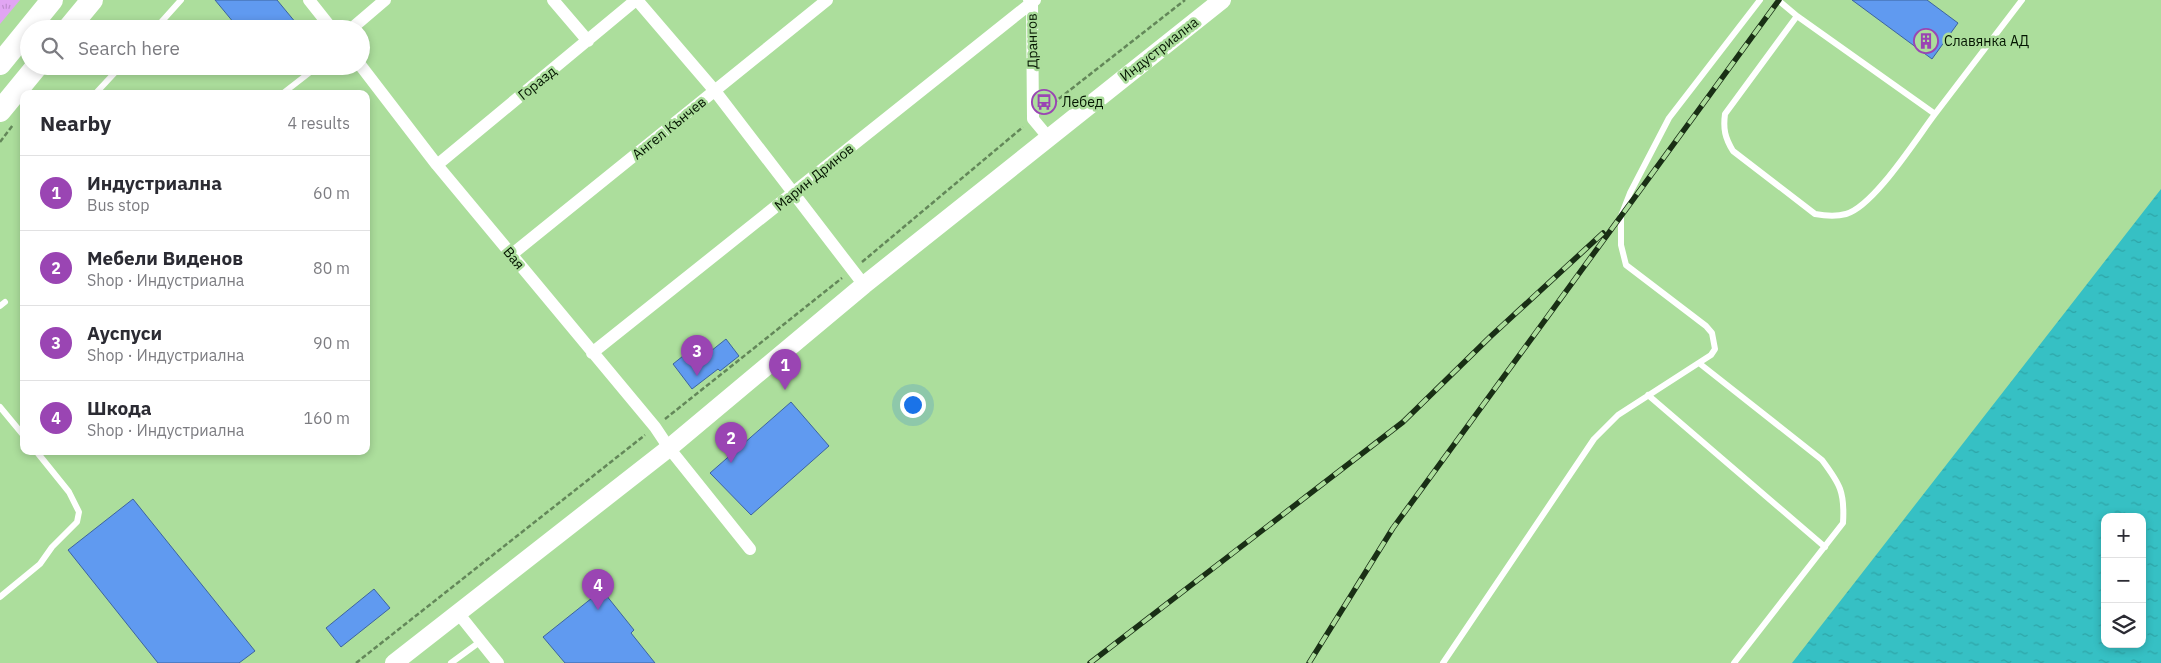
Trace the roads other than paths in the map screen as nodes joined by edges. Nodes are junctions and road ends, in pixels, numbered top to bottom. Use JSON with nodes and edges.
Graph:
{"nodes":[{"id":1,"x":52,"y":0,"type":"edge"},
{"id":2,"x":92,"y":0,"type":"edge"},
{"id":3,"x":181,"y":0,"type":"edge"},
{"id":4,"x":309,"y":0,"type":"edge"},
{"id":5,"x":384,"y":0,"type":"edge"},
{"id":6,"x":553,"y":0,"type":"edge"},
{"id":7,"x":636,"y":0,"type":"edge"},
{"id":8,"x":827,"y":0,"type":"edge"},
{"id":9,"x":1222,"y":0,"type":"edge"},
{"id":10,"x":1760,"y":0,"type":"edge"},
{"id":11,"x":1778,"y":0,"type":"edge"},
{"id":12,"x":2022,"y":0,"type":"edge"},
{"id":13,"x":1032,"y":1,"type":"edge"},
{"id":14,"x":1796,"y":16,"type":"junction"},
{"id":15,"x":36,"y":20,"type":"edge"},
{"id":16,"x":75,"y":20,"type":"edge"},
{"id":17,"x":163,"y":20,"type":"edge"},
{"id":18,"x":325,"y":20,"type":"edge"},
{"id":19,"x":361,"y":20,"type":"edge"},
{"id":20,"x":20,"y":39,"type":"edge"},
{"id":21,"x":588,"y":41,"type":"junction"},
{"id":22,"x":0,"y":64,"type":"edge"},
{"id":23,"x":31,"y":75,"type":"edge"},
{"id":24,"x":112,"y":75,"type":"edge"},
{"id":25,"x":306,"y":75,"type":"edge"},
{"id":26,"x":368,"y":75,"type":"edge"},
{"id":27,"x":22,"y":90,"type":"edge"},
{"id":28,"x":99,"y":90,"type":"edge"},
{"id":29,"x":287,"y":90,"type":"edge"},
{"id":30,"x":715,"y":91,"type":"junction"},
{"id":31,"x":20,"y":93,"type":"edge"},
{"id":32,"x":10,"y":109,"type":"edge"},
{"id":33,"x":1935,"y":114,"type":"junction"},
{"id":34,"x":1048,"y":137,"type":"junction"},
{"id":35,"x":437,"y":165,"type":"junction"},
{"id":36,"x":795,"y":193,"type":"junction"},
{"id":37,"x":511,"y":255,"type":"junction"},
{"id":38,"x":864,"y":285,"type":"junction"},
{"id":39,"x":592,"y":352,"type":"junction"},
{"id":40,"x":1699,"y":363,"type":"junction"},
{"id":41,"x":1648,"y":395,"type":"junction"},
{"id":42,"x":0,"y":407,"type":"edge"},
{"id":43,"x":20,"y":431,"type":"edge"},
{"id":44,"x":669,"y":448,"type":"junction"},
{"id":45,"x":39,"y":455,"type":"edge"},
{"id":46,"x":1825,"y":547,"type":"junction"},
{"id":47,"x":750,"y":549,"type":"dead end"},
{"id":48,"x":0,"y":598,"type":"edge"},
{"id":49,"x":458,"y":613,"type":"junction"},
{"id":50,"x":481,"y":641,"type":"junction"},
{"id":51,"x":394,"y":663,"type":"edge"},
{"id":52,"x":451,"y":663,"type":"edge"},
{"id":53,"x":498,"y":663,"type":"edge"},
{"id":54,"x":1444,"y":663,"type":"edge"},
{"id":55,"x":1734,"y":663,"type":"edge"}],
"edges":[{"from":1,"to":15,"type":"highway"},
{"from":2,"to":16,"type":"highway"},
{"from":3,"to":17,"type":"lane"},
{"from":4,"to":18,"type":"street"},
{"from":5,"to":19,"type":"street"},
{"from":6,"to":21,"type":"street"},
{"from":7,"to":21,"type":"street","name":"Горазд"},
{"from":7,"to":30,"type":"street"},
{"from":8,"to":30,"type":"street","name":"Ангел Кънчев"},
{"from":9,"to":34,"type":"main road","name":"Индустриална"},
{"from":10,"to":40,"type":"lane"},
{"from":11,"to":14,"type":"lane"},
{"from":12,"to":33,"type":"lane"},
{"from":13,"to":34,"type":"street","name":"Дрангов"},
{"from":13,"to":36,"type":"street","name":"Марин Дринов"},
{"from":14,"to":33,"type":"lane"},
{"from":14,"to":33,"type":"lane"},
{"from":20,"to":22,"type":"highway"},
{"from":21,"to":35,"type":"street","name":"Горазд"},
{"from":23,"to":27,"type":"highway"},
{"from":24,"to":28,"type":"lane"},
{"from":25,"to":29,"type":"lane"},
{"from":26,"to":35,"type":"street","name":"Вая"},
{"from":30,"to":36,"type":"street"},
{"from":30,"to":37,"type":"street","name":"Ангел Кънчев"},
{"from":31,"to":32,"type":"highway"},
{"from":34,"to":38,"type":"main road","name":"Индустриална"},
{"from":35,"to":37,"type":"street","name":"Вая"},
{"from":36,"to":38,"type":"street"},
{"from":36,"to":39,"type":"street","name":"Марин Дринов"},
{"from":37,"to":39,"type":"street","name":"Вая"},
{"from":38,"to":44,"type":"main road","name":"Индустриална"},
{"from":39,"to":44,"type":"street","name":"Вая"},
{"from":40,"to":41,"type":"lane"},
{"from":40,"to":46,"type":"lane"},
{"from":41,"to":46,"type":"lane"},
{"from":41,"to":54,"type":"lane"},
{"from":42,"to":43,"type":"lane"},
{"from":44,"to":47,"type":"street","name":"Вая"},
{"from":44,"to":49,"type":"main road","name":"Индустриална"},
{"from":45,"to":48,"type":"lane"},
{"from":46,"to":55,"type":"lane"},
{"from":49,"to":50,"type":"street"},
{"from":49,"to":51,"type":"main road","name":"Индустриална"},
{"from":50,"to":52,"type":"lane"},
{"from":50,"to":53,"type":"street"}]}
